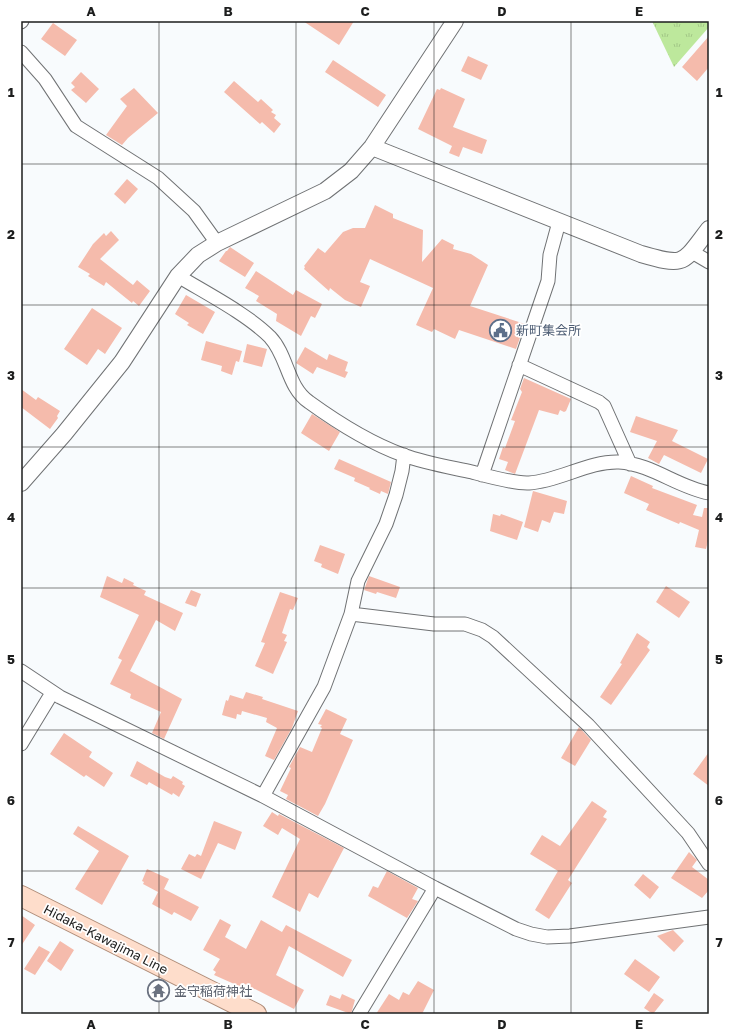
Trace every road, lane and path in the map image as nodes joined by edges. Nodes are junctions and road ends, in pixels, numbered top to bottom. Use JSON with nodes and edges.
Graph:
{"nodes":[{"id":1,"x":455,"y":21,"type":"edge"},
{"id":2,"x":21,"y":52,"type":"edge"},
{"id":3,"x":372,"y":147,"type":"junction"},
{"id":4,"x":559,"y":222,"type":"junction"},
{"id":5,"x":709,"y":229,"type":"edge"},
{"id":6,"x":217,"y":243,"type":"junction"},
{"id":7,"x":692,"y":252,"type":"junction"},
{"id":8,"x":709,"y":262,"type":"edge"},
{"id":9,"x":178,"y":276,"type":"junction"},
{"id":10,"x":519,"y":365,"type":"junction"},
{"id":11,"x":404,"y":455,"type":"junction"},
{"id":12,"x":630,"y":464,"type":"junction"},
{"id":13,"x":482,"y":474,"type":"junction"},
{"id":14,"x":21,"y":484,"type":"edge"},
{"id":15,"x":709,"y":493,"type":"edge"},
{"id":16,"x":351,"y":614,"type":"junction"},
{"id":17,"x":21,"y":671,"type":"edge"},
{"id":18,"x":52,"y":693,"type":"junction"},
{"id":19,"x":21,"y":744,"type":"edge"},
{"id":20,"x":263,"y":796,"type":"junction"},
{"id":21,"x":709,"y":864,"type":"edge"},
{"id":22,"x":435,"y":888,"type":"junction"},
{"id":23,"x":21,"y":896,"type":"edge"},
{"id":24,"x":709,"y":917,"type":"edge"},
{"id":25,"x":256,"y":1014,"type":"edge"},
{"id":26,"x":359,"y":1014,"type":"edge"}],
"edges":[{"from":1,"to":3,"type":"street"},
{"from":2,"to":6,"type":"street"},
{"from":3,"to":4,"type":"street"},
{"from":3,"to":6,"type":"street"},
{"from":4,"to":7,"type":"street"},
{"from":4,"to":10,"type":"street"},
{"from":5,"to":7,"type":"street"},
{"from":6,"to":9,"type":"street"},
{"from":7,"to":8,"type":"street"},
{"from":9,"to":11,"type":"street"},
{"from":9,"to":14,"type":"street"},
{"from":10,"to":12,"type":"street"},
{"from":10,"to":13,"type":"street"},
{"from":11,"to":13,"type":"street"},
{"from":11,"to":16,"type":"street"},
{"from":12,"to":13,"type":"street"},
{"from":12,"to":15,"type":"street"},
{"from":16,"to":20,"type":"street"},
{"from":16,"to":21,"type":"street"},
{"from":17,"to":18,"type":"street"},
{"from":18,"to":19,"type":"street"},
{"from":18,"to":20,"type":"street"},
{"from":20,"to":22,"type":"street"},
{"from":22,"to":24,"type":"street"},
{"from":22,"to":26,"type":"street"},
{"from":23,"to":25,"type":"main road","name":"Hidaka-Kawajima Line"}]}
